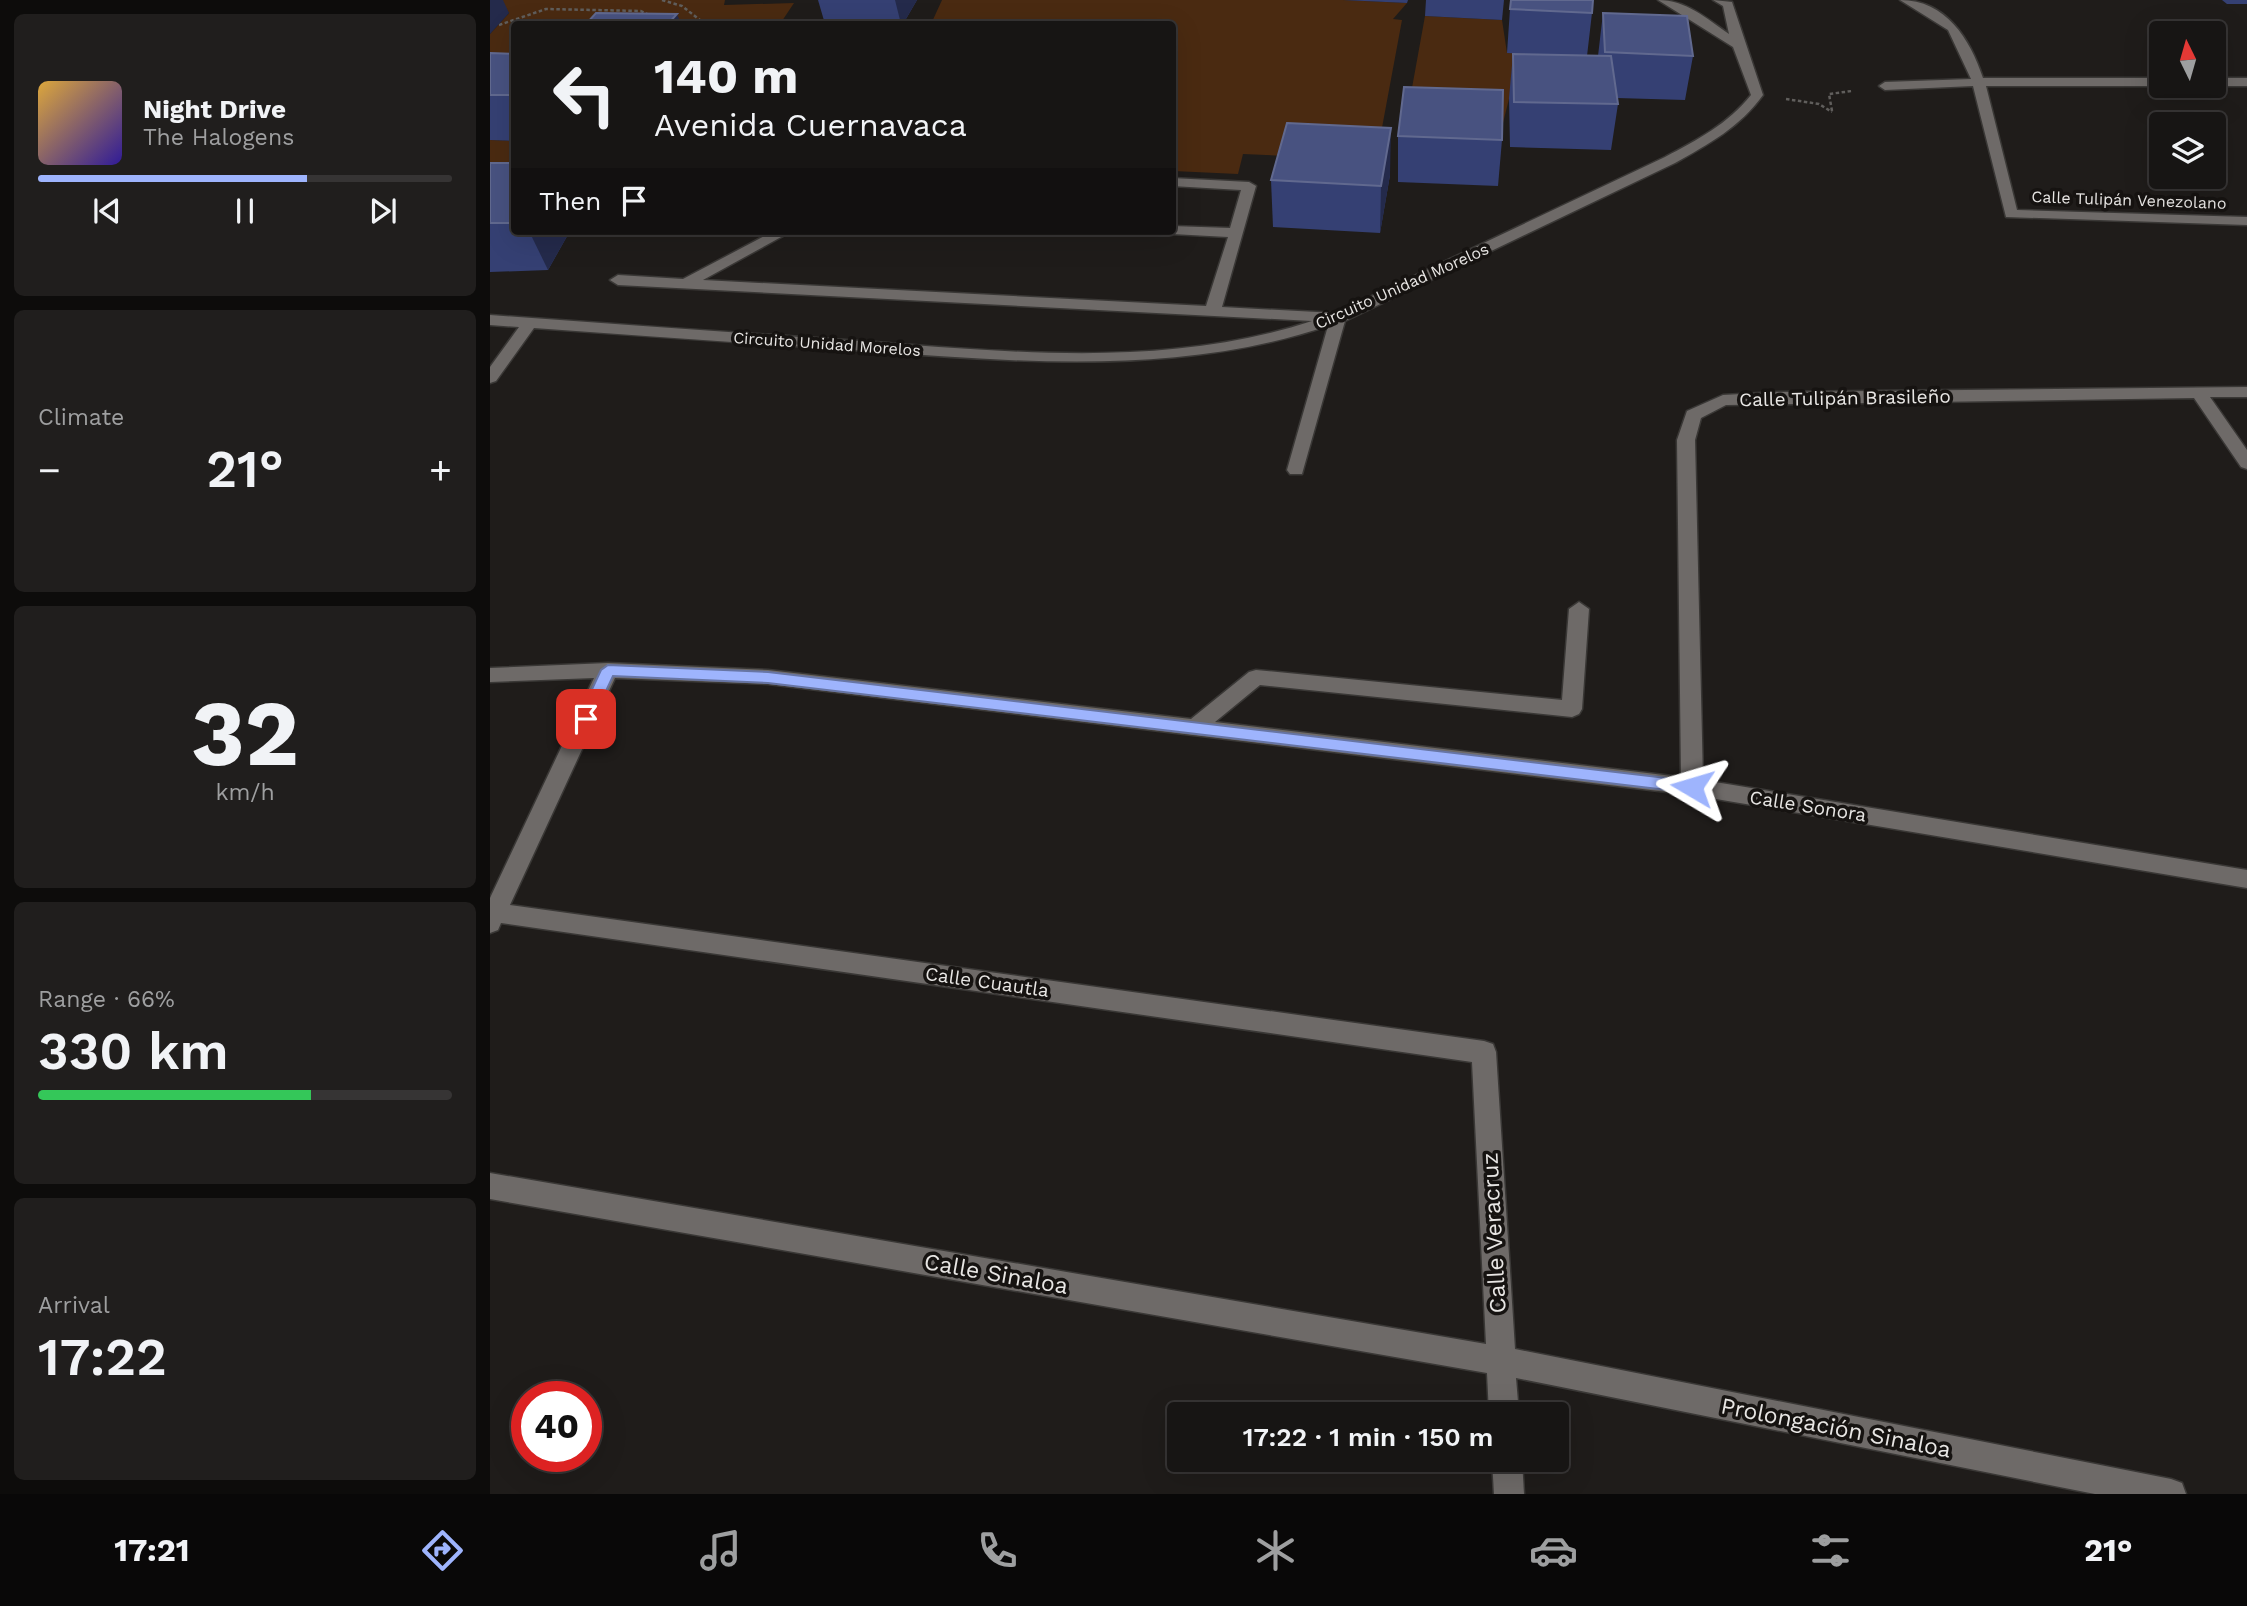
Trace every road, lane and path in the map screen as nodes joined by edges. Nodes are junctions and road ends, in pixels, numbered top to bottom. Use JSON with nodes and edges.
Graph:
{"nodes":[{"id":1,"x":662,"y":0,"type":"edge"},
{"id":2,"x":1664,"y":0,"type":"edge"},
{"id":3,"x":1718,"y":0,"type":"edge"},
{"id":4,"x":1906,"y":0,"type":"edge"},
{"id":5,"x":660,"y":20,"type":"edge"},
{"id":6,"x":701,"y":21,"type":"edge"},
{"id":7,"x":499,"y":25,"type":"dead end"},
{"id":8,"x":1738,"y":45,"type":"junction"},
{"id":9,"x":1979,"y":82,"type":"junction"},
{"id":10,"x":2149,"y":82,"type":"edge"},
{"id":11,"x":2226,"y":82,"type":"edge"},
{"id":12,"x":2247,"y":82,"type":"edge"},
{"id":13,"x":1885,"y":86,"type":"dead end"},
{"id":14,"x":1793,"y":100,"type":"dead end"},
{"id":15,"x":1832,"y":112,"type":"dead end"},
{"id":16,"x":1176,"y":182,"type":"edge"},
{"id":17,"x":2247,"y":221,"type":"edge"},
{"id":18,"x":1176,"y":230,"type":"edge"},
{"id":19,"x":1236,"y":233,"type":"junction"},
{"id":20,"x":777,"y":235,"type":"edge"},
{"id":21,"x":618,"y":280,"type":"dead end"},
{"id":22,"x":687,"y":282,"type":"junction"},
{"id":23,"x":1213,"y":310,"type":"junction"},
{"id":24,"x":1338,"y":318,"type":"junction"},
{"id":25,"x":490,"y":320,"type":"edge"},
{"id":26,"x":529,"y":324,"type":"junction"},
{"id":27,"x":490,"y":378,"type":"edge"},
{"id":28,"x":2247,"y":392,"type":"edge"},
{"id":29,"x":2199,"y":393,"type":"junction"},
{"id":30,"x":2247,"y":463,"type":"edge"},
{"id":31,"x":1296,"y":470,"type":"dead end"},
{"id":32,"x":1578,"y":609,"type":"dead end"},
{"id":33,"x":608,"y":670,"type":"junction"},
{"id":34,"x":490,"y":676,"type":"edge"},
{"id":35,"x":1196,"y":727,"type":"junction"},
{"id":36,"x":1692,"y":787,"type":"junction"},
{"id":37,"x":2247,"y":879,"type":"edge"},
{"id":38,"x":492,"y":915,"type":"edge"},
{"id":39,"x":1484,"y":1052,"type":"joint"},
{"id":40,"x":490,"y":1186,"type":"edge"},
{"id":41,"x":1501,"y":1361,"type":"junction"},
{"id":42,"x":1503,"y":1402,"type":"edge"},
{"id":43,"x":1508,"y":1472,"type":"edge"},
{"id":44,"x":1509,"y":1494,"type":"edge"},
{"id":45,"x":2171,"y":1494,"type":"edge"}],
"edges":[{"from":1,"to":6,"type":"path"},
{"from":2,"to":8,"type":"street"},
{"from":3,"to":8,"type":"street"},
{"from":4,"to":9,"type":"street"},
{"from":5,"to":7,"type":"path"},
{"from":8,"to":24,"type":"street","name":"Circuito Unidad Morelos"},
{"from":9,"to":10,"type":"street"},
{"from":9,"to":13,"type":"street"},
{"from":9,"to":17,"type":"street","name":"Calle Tulipán Venezolano"},
{"from":11,"to":12,"type":"street"},
{"from":14,"to":15,"type":"path"},
{"from":16,"to":19,"type":"street"},
{"from":18,"to":19,"type":"street"},
{"from":19,"to":23,"type":"street"},
{"from":20,"to":22,"type":"street"},
{"from":21,"to":22,"type":"street"},
{"from":22,"to":23,"type":"street"},
{"from":23,"to":24,"type":"street"},
{"from":24,"to":26,"type":"street","name":"Circuito Unidad Morelos"},
{"from":24,"to":31,"type":"street"},
{"from":25,"to":26,"type":"street","name":"Circuito Unidad Morelos"},
{"from":26,"to":27,"type":"street"},
{"from":28,"to":29,"type":"street","name":"Calle Tulipán Brasileño"},
{"from":29,"to":30,"type":"street"},
{"from":29,"to":36,"type":"street","name":"Calle Tulipán Brasileño"},
{"from":32,"to":35,"type":"street"},
{"from":33,"to":34,"type":"street","name":"Calle Sonora"},
{"from":33,"to":35,"type":"street","name":"Calle Sonora"},
{"from":33,"to":38,"type":"street"},
{"from":35,"to":36,"type":"street","name":"Calle Sonora"},
{"from":36,"to":37,"type":"street","name":"Calle Sonora"},
{"from":38,"to":39,"type":"street","name":"Calle Cuautla"},
{"from":39,"to":41,"type":"street","name":"Calle Veracruz"},
{"from":40,"to":41,"type":"street","name":"Calle Sinaloa"},
{"from":41,"to":42,"type":"street","name":"Calle Veracruz"},
{"from":41,"to":45,"type":"street","name":"Prolongación Sinaloa"},
{"from":43,"to":44,"type":"street"}]}
